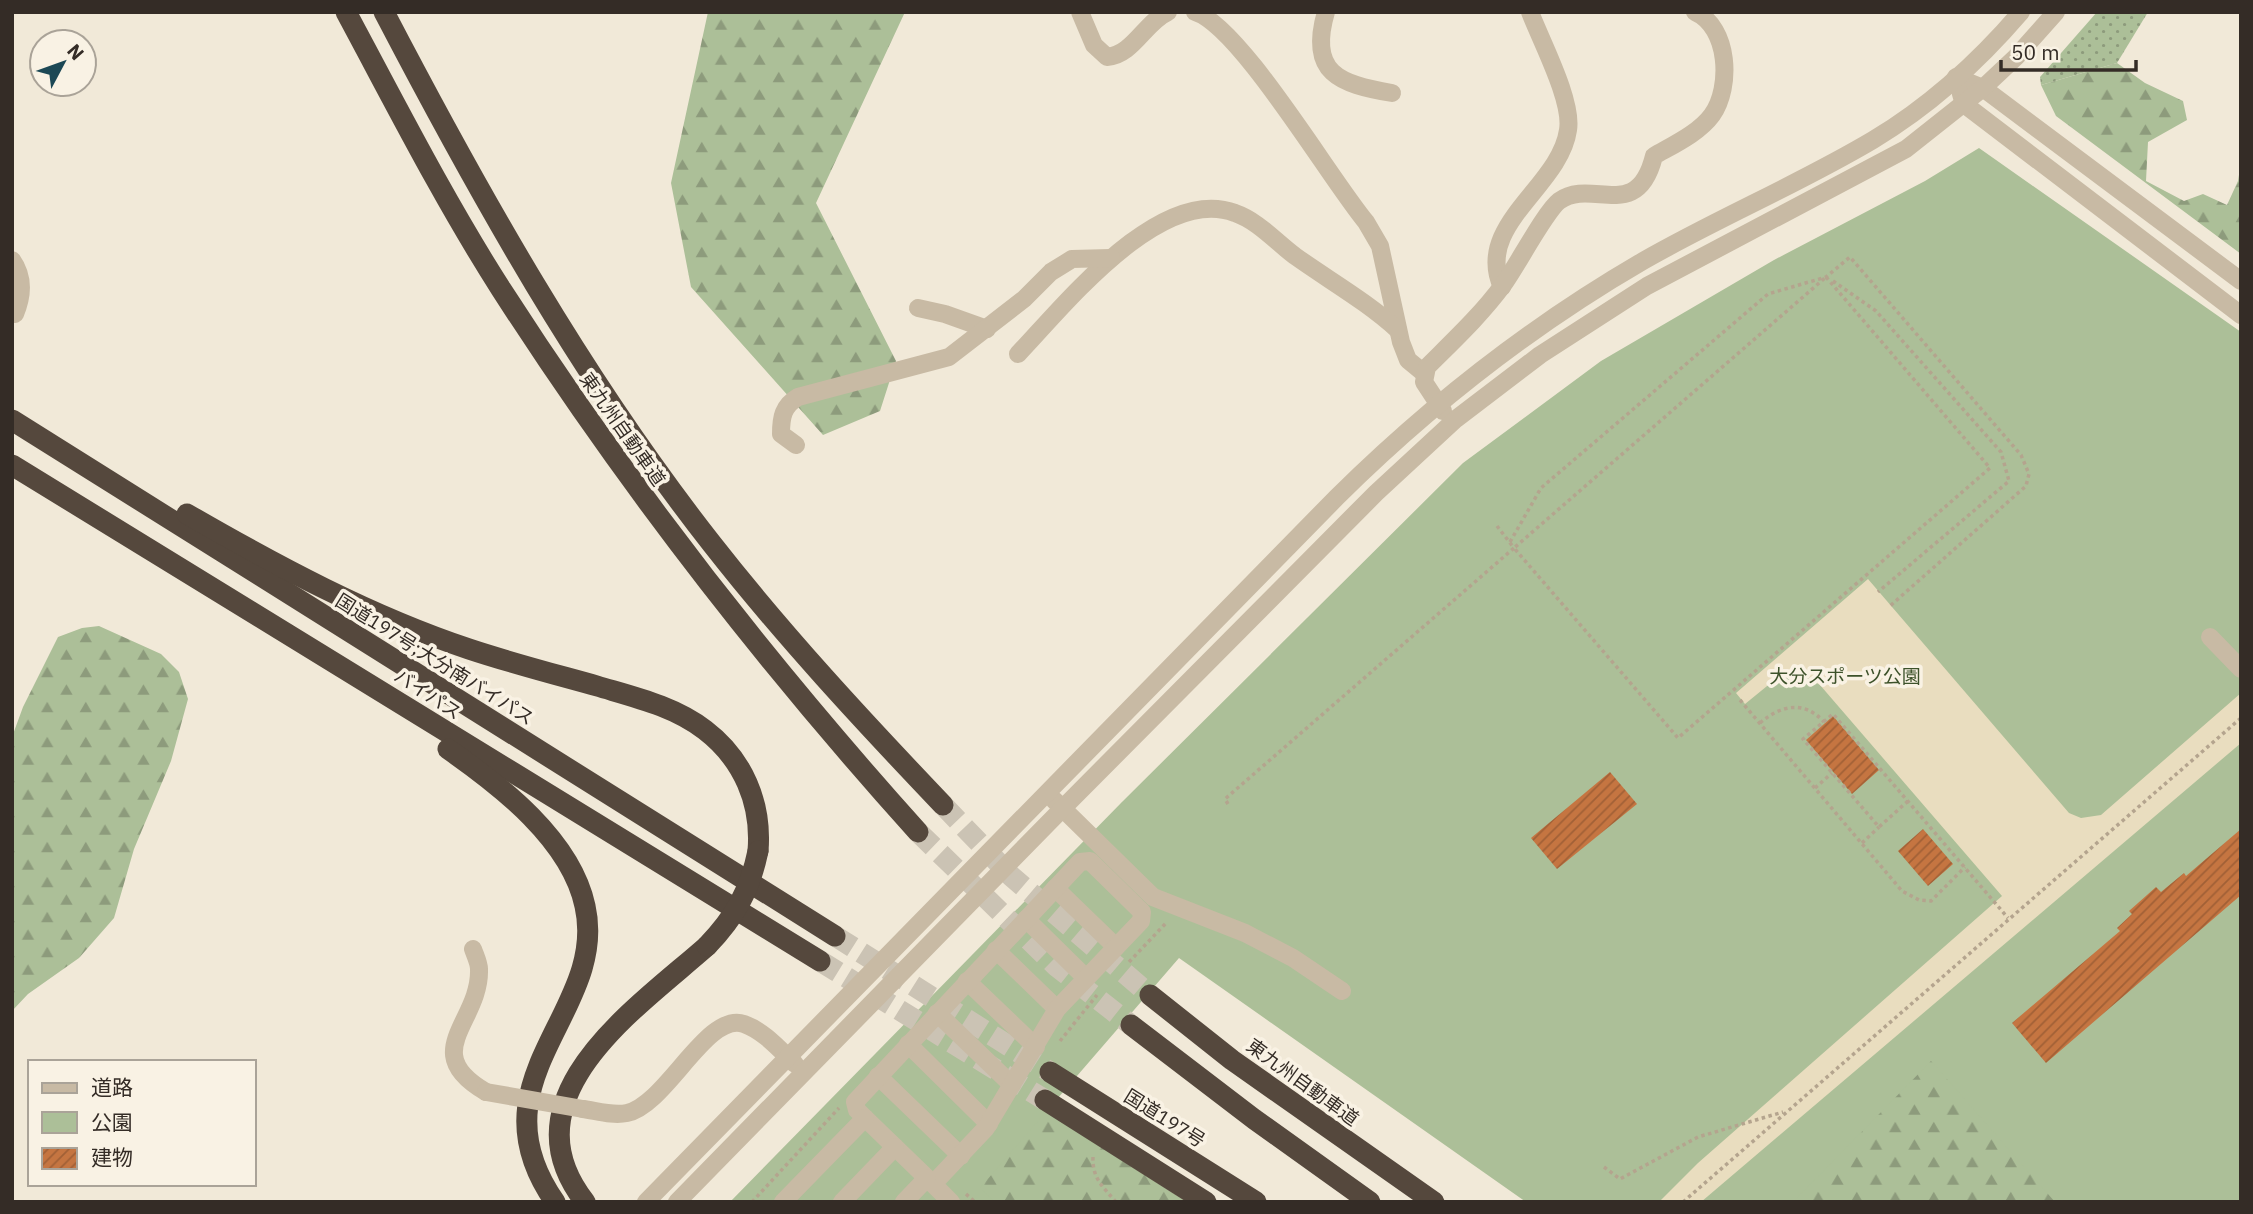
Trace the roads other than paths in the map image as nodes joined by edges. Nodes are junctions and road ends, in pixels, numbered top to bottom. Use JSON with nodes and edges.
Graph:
{"nodes":[{"id":1,"x":346,"y":12,"type":"edge"},
{"id":2,"x":384,"y":12,"type":"edge"},
{"id":3,"x":1080,"y":12,"type":"edge"},
{"id":4,"x":1168,"y":12,"type":"edge"},
{"id":5,"x":1195,"y":12,"type":"edge"},
{"id":6,"x":1326,"y":12,"type":"edge"},
{"id":7,"x":1530,"y":12,"type":"edge"},
{"id":8,"x":1695,"y":12,"type":"edge"},
{"id":9,"x":2021,"y":12,"type":"edge"},
{"id":10,"x":2056,"y":12,"type":"edge"},
{"id":11,"x":1956,"y":77,"type":"junction"},
{"id":12,"x":1983,"y":88,"type":"junction"},
{"id":13,"x":1392,"y":93,"type":"dead end"},
{"id":14,"x":1964,"y":104,"type":"junction"},
{"id":15,"x":1111,"y":258,"type":"junction"},
{"id":16,"x":12,"y":260,"type":"edge"},
{"id":17,"x":2241,"y":281,"type":"edge"},
{"id":18,"x":1502,"y":287,"type":"junction"},
{"id":19,"x":918,"y":308,"type":"dead end"},
{"id":20,"x":15,"y":314,"type":"dead end"},
{"id":21,"x":2241,"y":315,"type":"edge"},
{"id":22,"x":987,"y":329,"type":"junction"},
{"id":23,"x":1398,"y":330,"type":"junction"},
{"id":24,"x":1018,"y":354,"type":"dead end"},
{"id":25,"x":1425,"y":374,"type":"junction"},
{"id":26,"x":1438,"y":403,"type":"junction"},
{"id":27,"x":12,"y":406,"type":"edge"},
{"id":28,"x":12,"y":420,"type":"edge"},
{"id":29,"x":1452,"y":422,"type":"junction"},
{"id":30,"x":796,"y":445,"type":"dead end"},
{"id":31,"x":12,"y":465,"type":"edge"},
{"id":32,"x":170,"y":560,"type":"junction"},
{"id":33,"x":2210,"y":637,"type":"dead end"},
{"id":34,"x":2241,"y":669,"type":"edge"},
{"id":35,"x":1047,"y":793,"type":"junction"},
{"id":36,"x":943,"y":805,"type":"tunnel mouth"},
{"id":37,"x":1063,"y":808,"type":"junction"},
{"id":38,"x":918,"y":832,"type":"tunnel mouth"},
{"id":39,"x":1055,"y":888,"type":"junction"},
{"id":40,"x":1153,"y":897,"type":"junction"},
{"id":41,"x":1140,"y":910,"type":"junction"},
{"id":42,"x":1026,"y":919,"type":"junction"},
{"id":43,"x":835,"y":936,"type":"tunnel mouth"},
{"id":44,"x":1116,"y":947,"type":"junction"},
{"id":45,"x":473,"y":949,"type":"dead end"},
{"id":46,"x":996,"y":950,"type":"junction"},
{"id":47,"x":820,"y":961,"type":"tunnel mouth"},
{"id":48,"x":1086,"y":978,"type":"junction"},
{"id":49,"x":967,"y":981,"type":"junction"},
{"id":50,"x":1342,"y":991,"type":"dead end"},
{"id":51,"x":1150,"y":995,"type":"tunnel mouth"},
{"id":52,"x":1058,"y":1009,"type":"junction"},
{"id":53,"x":937,"y":1013,"type":"junction"},
{"id":54,"x":1131,"y":1025,"type":"tunnel mouth"},
{"id":55,"x":908,"y":1044,"type":"junction"},
{"id":56,"x":1035,"y":1047,"type":"junction"},
{"id":57,"x":788,"y":1057,"type":"junction"},
{"id":58,"x":1050,"y":1072,"type":"tunnel mouth"},
{"id":59,"x":804,"y":1073,"type":"junction"},
{"id":60,"x":878,"y":1076,"type":"junction"},
{"id":61,"x":1012,"y":1085,"type":"junction"},
{"id":62,"x":1045,"y":1100,"type":"tunnel mouth"},
{"id":63,"x":864,"y":1118,"type":"junction"},
{"id":64,"x":989,"y":1124,"type":"junction"},
{"id":65,"x":895,"y":1147,"type":"junction"},
{"id":66,"x":961,"y":1156,"type":"junction"},
{"id":67,"x":930,"y":1181,"type":"junction"},
{"id":68,"x":555,"y":1202,"type":"edge"},
{"id":69,"x":585,"y":1202,"type":"edge"},
{"id":70,"x":646,"y":1202,"type":"edge"},
{"id":71,"x":677,"y":1202,"type":"edge"},
{"id":72,"x":783,"y":1202,"type":"edge"},
{"id":73,"x":842,"y":1202,"type":"edge"},
{"id":74,"x":904,"y":1202,"type":"edge"},
{"id":75,"x":951,"y":1202,"type":"edge"},
{"id":76,"x":1206,"y":1202,"type":"edge"},
{"id":77,"x":1256,"y":1202,"type":"edge"},
{"id":78,"x":1370,"y":1202,"type":"edge"},
{"id":79,"x":1434,"y":1202,"type":"edge"}],
"edges":[{"from":1,"to":38,"type":"highway","name":"東九州自動車道"},
{"from":2,"to":36,"type":"highway","name":"東九州自動車道"},
{"from":3,"to":4,"type":"street"},
{"from":5,"to":23,"type":"street"},
{"from":6,"to":13,"type":"street"},
{"from":7,"to":18,"type":"street"},
{"from":8,"to":18,"type":"street"},
{"from":9,"to":11,"type":"street"},
{"from":10,"to":12,"type":"street"},
{"from":11,"to":12,"type":"street"},
{"from":11,"to":14,"type":"street"},
{"from":11,"to":26,"type":"street"},
{"from":12,"to":14,"type":"street"},
{"from":12,"to":17,"type":"street"},
{"from":14,"to":21,"type":"street"},
{"from":14,"to":29,"type":"street"},
{"from":15,"to":22,"type":"street"},
{"from":15,"to":23,"type":"street"},
{"from":15,"to":24,"type":"street"},
{"from":16,"to":20,"type":"street"},
{"from":18,"to":25,"type":"street"},
{"from":19,"to":22,"type":"street"},
{"from":22,"to":30,"type":"street"},
{"from":23,"to":25,"type":"street"},
{"from":25,"to":26,"type":"street"},
{"from":26,"to":29,"type":"street"},
{"from":26,"to":35,"type":"street"},
{"from":27,"to":69,"type":"highway","bridge":true},
{"from":28,"to":43,"type":"highway","name":"国道197号;大分南バイパス"},
{"from":29,"to":37,"type":"street"},
{"from":31,"to":32,"type":"highway","name":"バイパス"},
{"from":32,"to":47,"type":"highway","name":"バイパス"},
{"from":32,"to":68,"type":"highway"},
{"from":33,"to":34,"type":"street"},
{"from":35,"to":37,"type":"street"},
{"from":35,"to":57,"type":"street"},
{"from":37,"to":40,"type":"street"},
{"from":37,"to":59,"type":"street"},
{"from":39,"to":41,"type":"street"},
{"from":39,"to":42,"type":"street"},
{"from":39,"to":44,"type":"street"},
{"from":40,"to":41,"type":"street"},
{"from":40,"to":50,"type":"street"},
{"from":41,"to":44,"type":"street"},
{"from":42,"to":46,"type":"street"},
{"from":42,"to":48,"type":"street"},
{"from":44,"to":48,"type":"street"},
{"from":45,"to":57,"type":"street","bridge":true},
{"from":46,"to":49,"type":"street"},
{"from":46,"to":52,"type":"street"},
{"from":48,"to":52,"type":"street"},
{"from":49,"to":53,"type":"street"},
{"from":49,"to":56,"type":"street"},
{"from":51,"to":79,"type":"highway","name":"東九州自動車道"},
{"from":52,"to":56,"type":"street"},
{"from":53,"to":55,"type":"street"},
{"from":53,"to":61,"type":"street"},
{"from":54,"to":78,"type":"highway"},
{"from":55,"to":60,"type":"street"},
{"from":55,"to":64,"type":"street"},
{"from":56,"to":61,"type":"street"},
{"from":57,"to":59,"type":"street"},
{"from":57,"to":70,"type":"street"},
{"from":58,"to":77,"type":"highway","name":"国道197号"},
{"from":59,"to":71,"type":"street"},
{"from":60,"to":63,"type":"street"},
{"from":60,"to":66,"type":"street"},
{"from":61,"to":64,"type":"street"},
{"from":62,"to":76,"type":"highway"},
{"from":63,"to":65,"type":"street"},
{"from":63,"to":72,"type":"street"},
{"from":64,"to":66,"type":"street"},
{"from":65,"to":67,"type":"street"},
{"from":65,"to":73,"type":"street"},
{"from":66,"to":67,"type":"street"},
{"from":67,"to":74,"type":"street"},
{"from":67,"to":75,"type":"street"}]}
